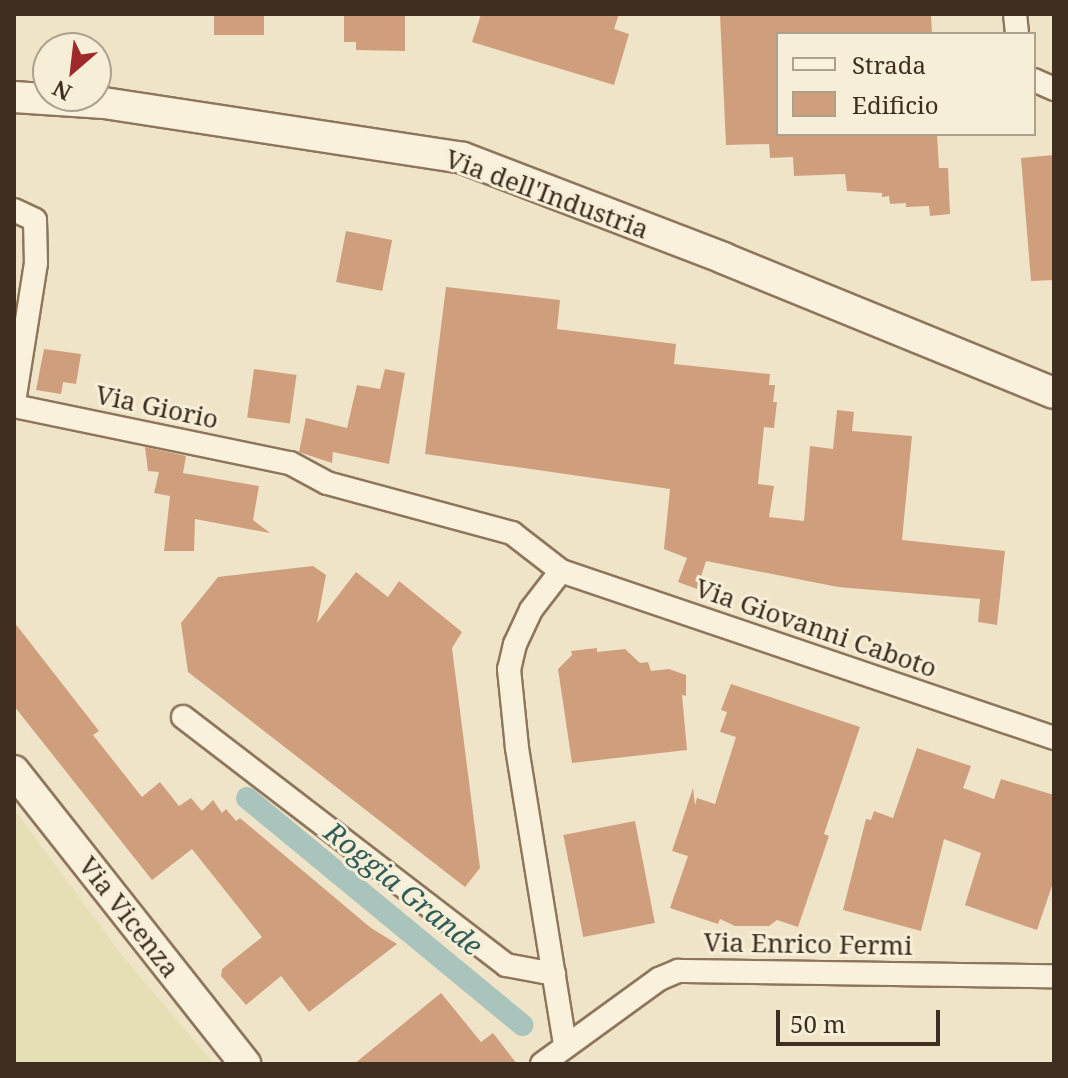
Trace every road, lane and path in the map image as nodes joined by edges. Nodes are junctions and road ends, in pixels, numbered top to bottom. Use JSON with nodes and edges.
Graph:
{"nodes":[{"id":1,"x":14,"y":97,"type":"edge"},
{"id":2,"x":14,"y":210,"type":"edge"},
{"id":3,"x":1054,"y":393,"type":"edge"},
{"id":4,"x":14,"y":404,"type":"edge"},
{"id":5,"x":290,"y":463,"type":"joint"},
{"id":6,"x":561,"y":571,"type":"junction"},
{"id":7,"x":183,"y":717,"type":"dead end"},
{"id":8,"x":1054,"y":738,"type":"edge"},
{"id":9,"x":14,"y":771,"type":"edge"},
{"id":10,"x":554,"y":974,"type":"junction"},
{"id":11,"x":1054,"y":976,"type":"edge"},
{"id":12,"x":565,"y":1046,"type":"junction"},
{"id":13,"x":245,"y":1064,"type":"edge"},
{"id":14,"x":542,"y":1064,"type":"edge"}],
"edges":[{"from":1,"to":3,"type":"main road","name":"Via dell'Industria"},
{"from":2,"to":4,"type":"street","name":"Via Giorio"},
{"from":4,"to":5,"type":"street","name":"Via Giorio"},
{"from":5,"to":6,"type":"street","name":"Via Giovanni Caboto"},
{"from":6,"to":8,"type":"street","name":"Via Giovanni Caboto"},
{"from":6,"to":10,"type":"street"},
{"from":7,"to":10,"type":"street"},
{"from":9,"to":13,"type":"main road","name":"Via Vicenza"},
{"from":10,"to":12,"type":"street"},
{"from":11,"to":12,"type":"street","name":"Via Enrico Fermi"},
{"from":12,"to":14,"type":"street","name":"Via Enrico Fermi"}]}
